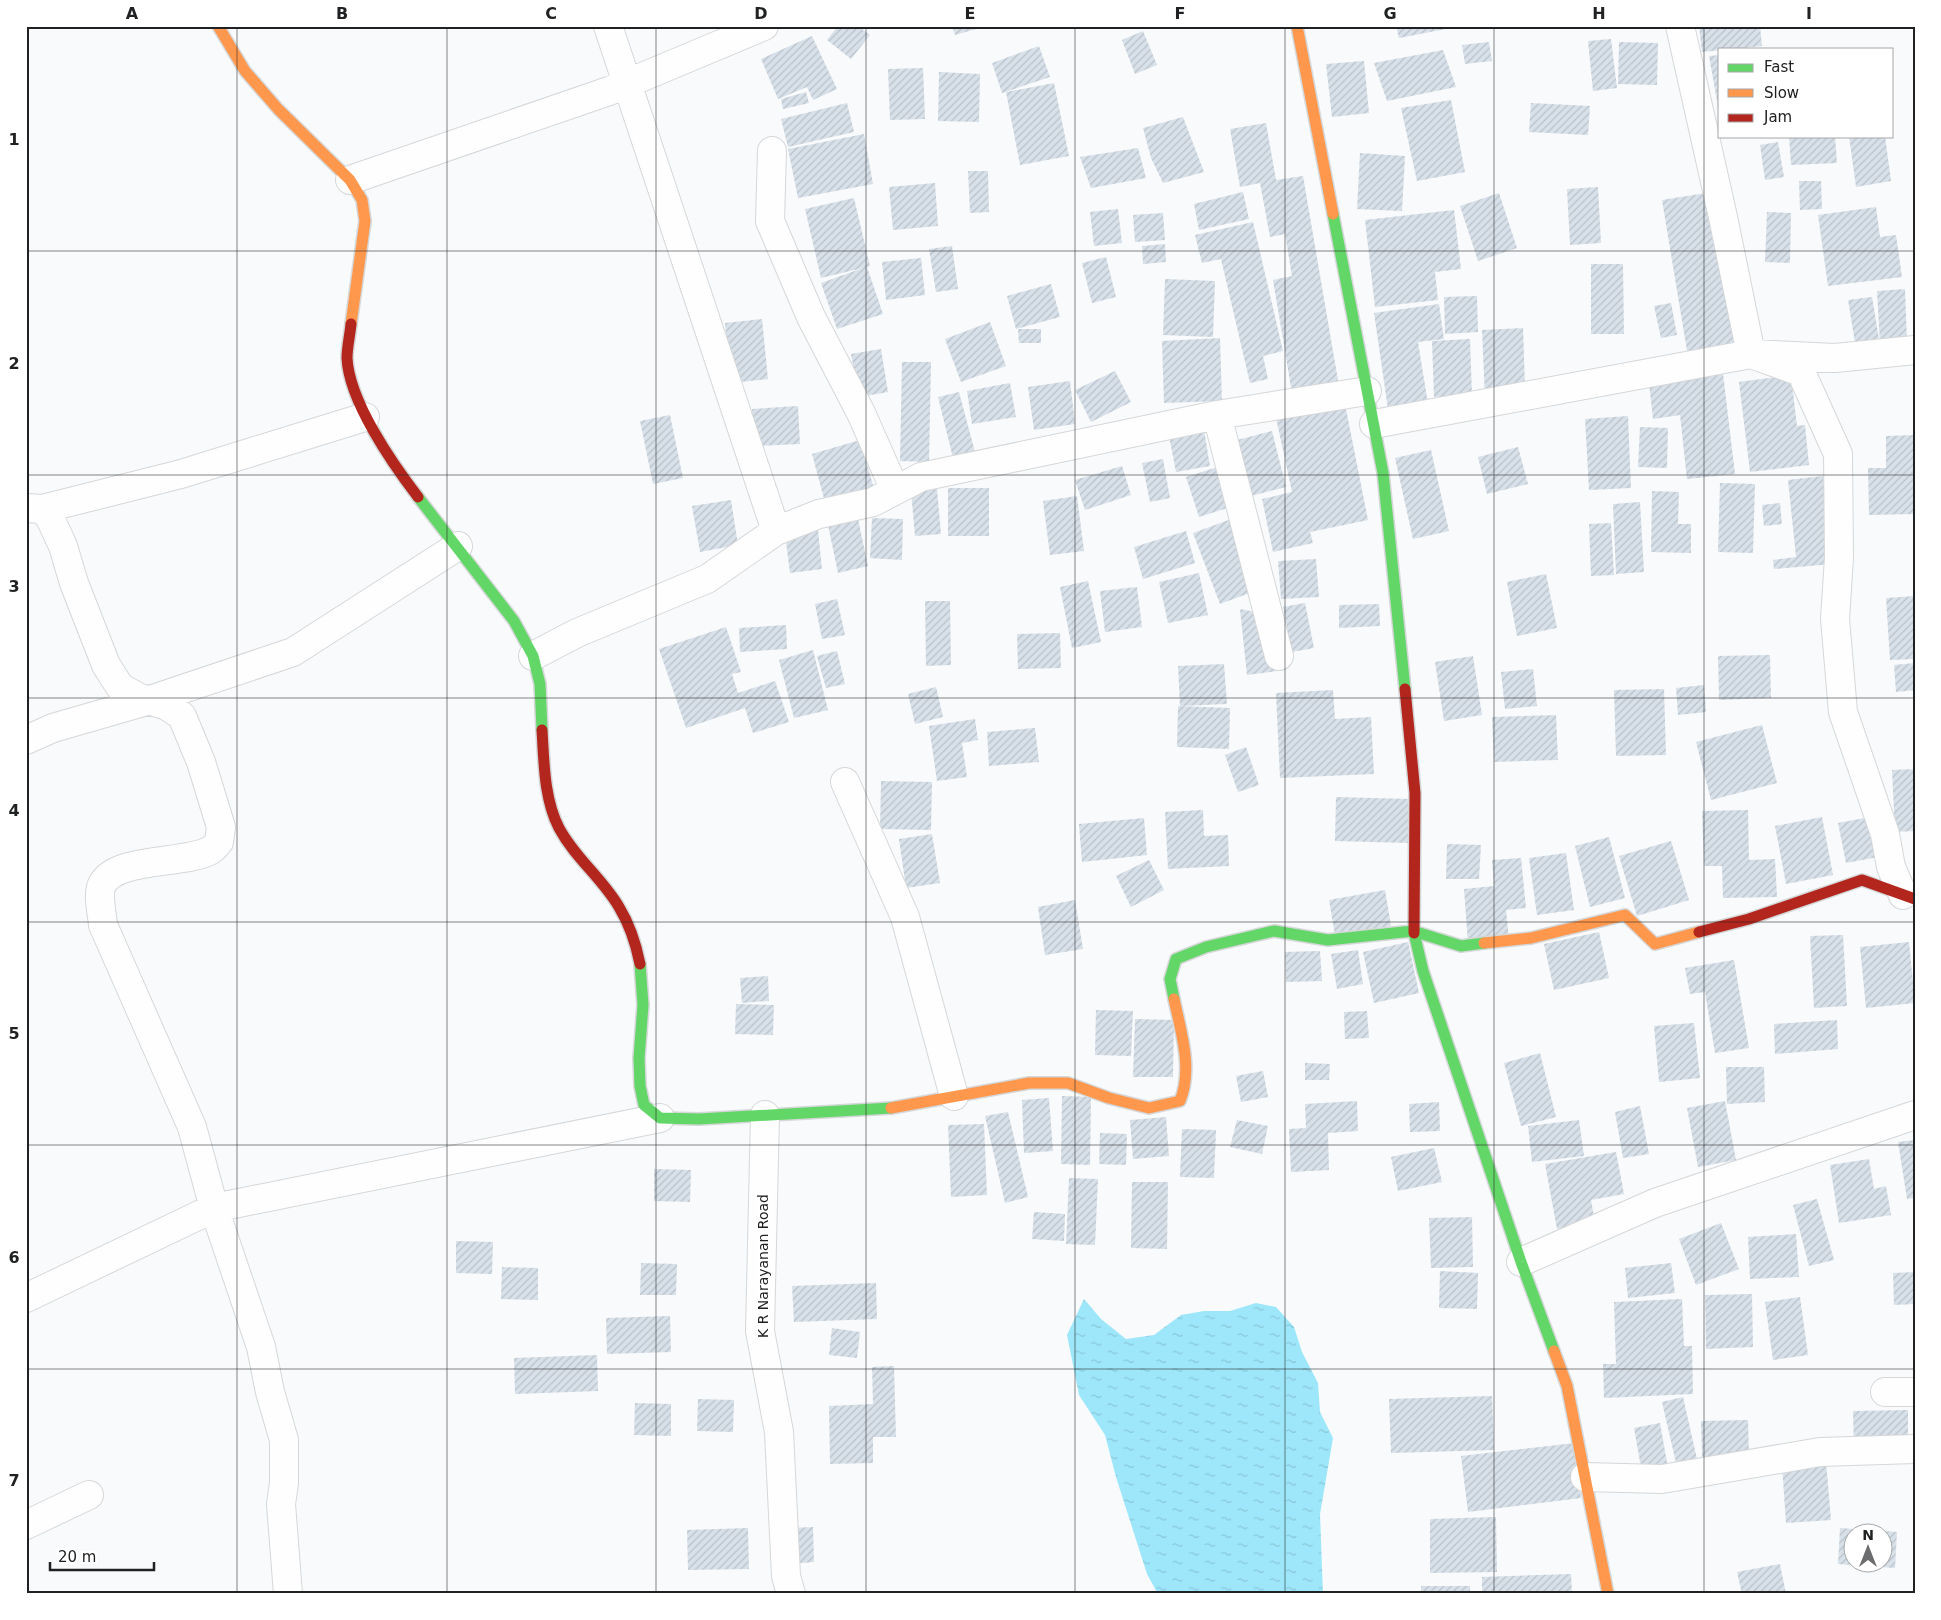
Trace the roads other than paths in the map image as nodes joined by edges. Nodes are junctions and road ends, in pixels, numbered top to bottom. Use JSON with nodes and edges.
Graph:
{"nodes":[{"id":1,"x":218,"y":26,"type":"edge"},
{"id":2,"x":608,"y":26,"type":"edge"},
{"id":3,"x":764,"y":26,"type":"edge"},
{"id":4,"x":1296,"y":26,"type":"edge"},
{"id":5,"x":1680,"y":26,"type":"edge"},
{"id":6,"x":626,"y":83,"type":"junction"},
{"id":7,"x":772,"y":150,"type":"dead end"},
{"id":8,"x":350,"y":180,"type":"junction"},
{"id":9,"x":1915,"y":350,"type":"edge"},
{"id":10,"x":1751,"y":354,"type":"junction"},
{"id":11,"x":1367,"y":391,"type":"junction"},
{"id":12,"x":1218,"y":415,"type":"junction"},
{"id":13,"x":365,"y":417,"type":"junction"},
{"id":14,"x":1374,"y":424,"type":"junction"},
{"id":15,"x":896,"y":490,"type":"junction"},
{"id":16,"x":34,"y":508,"type":"edge"},
{"id":17,"x":776,"y":531,"type":"junction"},
{"id":18,"x":458,"y":546,"type":"junction"},
{"id":19,"x":533,"y":656,"type":"junction"},
{"id":20,"x":1279,"y":656,"type":"dead end"},
{"id":21,"x":150,"y":700,"type":"junction"},
{"id":22,"x":26,"y":740,"type":"edge"},
{"id":23,"x":845,"y":782,"type":"dead end"},
{"id":24,"x":1909,"y":897,"type":"edge"},
{"id":25,"x":1413,"y":931,"type":"junction"},
{"id":26,"x":954,"y":1096,"type":"junction"},
{"id":27,"x":1915,"y":1114,"type":"edge"},
{"id":28,"x":765,"y":1115,"type":"junction"},
{"id":29,"x":660,"y":1118,"type":"junction"},
{"id":30,"x":214,"y":1208,"type":"junction"},
{"id":31,"x":1521,"y":1262,"type":"junction"},
{"id":32,"x":26,"y":1298,"type":"edge"},
{"id":33,"x":1885,"y":1392,"type":"dead end"},
{"id":34,"x":1915,"y":1392,"type":"edge"},
{"id":35,"x":1915,"y":1449,"type":"edge"},
{"id":36,"x":1585,"y":1477,"type":"junction"},
{"id":37,"x":88,"y":1495,"type":"dead end"},
{"id":38,"x":26,"y":1525,"type":"edge"},
{"id":39,"x":288,"y":1594,"type":"edge"},
{"id":40,"x":792,"y":1594,"type":"edge"},
{"id":41,"x":1608,"y":1594,"type":"edge"}],
"edges":[{"from":1,"to":8,"type":"street"},
{"from":2,"to":6,"type":"street"},
{"from":3,"to":6,"type":"street"},
{"from":4,"to":11,"type":"street"},
{"from":5,"to":10,"type":"street"},
{"from":6,"to":8,"type":"street"},
{"from":6,"to":17,"type":"street"},
{"from":7,"to":15,"type":"street"},
{"from":8,"to":13,"type":"street"},
{"from":9,"to":10,"type":"street"},
{"from":10,"to":14,"type":"street"},
{"from":10,"to":24,"type":"street"},
{"from":11,"to":12,"type":"street"},
{"from":11,"to":14,"type":"street"},
{"from":12,"to":15,"type":"street"},
{"from":12,"to":20,"type":"street"},
{"from":13,"to":16,"type":"street"},
{"from":13,"to":18,"type":"street"},
{"from":14,"to":25,"type":"street"},
{"from":15,"to":17,"type":"street"},
{"from":16,"to":21,"type":"street"},
{"from":17,"to":19,"type":"street"},
{"from":18,"to":19,"type":"street"},
{"from":18,"to":21,"type":"street"},
{"from":19,"to":29,"type":"street"},
{"from":21,"to":22,"type":"street"},
{"from":21,"to":30,"type":"street"},
{"from":23,"to":26,"type":"street"},
{"from":24,"to":25,"type":"street"},
{"from":25,"to":26,"type":"street"},
{"from":25,"to":31,"type":"street"},
{"from":26,"to":28,"type":"street"},
{"from":27,"to":31,"type":"street"},
{"from":28,"to":29,"type":"street"},
{"from":28,"to":40,"type":"street","name":"K R Narayanan Road"},
{"from":29,"to":30,"type":"street"},
{"from":30,"to":32,"type":"street"},
{"from":30,"to":39,"type":"street"},
{"from":31,"to":36,"type":"street"},
{"from":33,"to":34,"type":"street"},
{"from":35,"to":36,"type":"street"},
{"from":36,"to":41,"type":"street"},
{"from":37,"to":38,"type":"street"}]}
